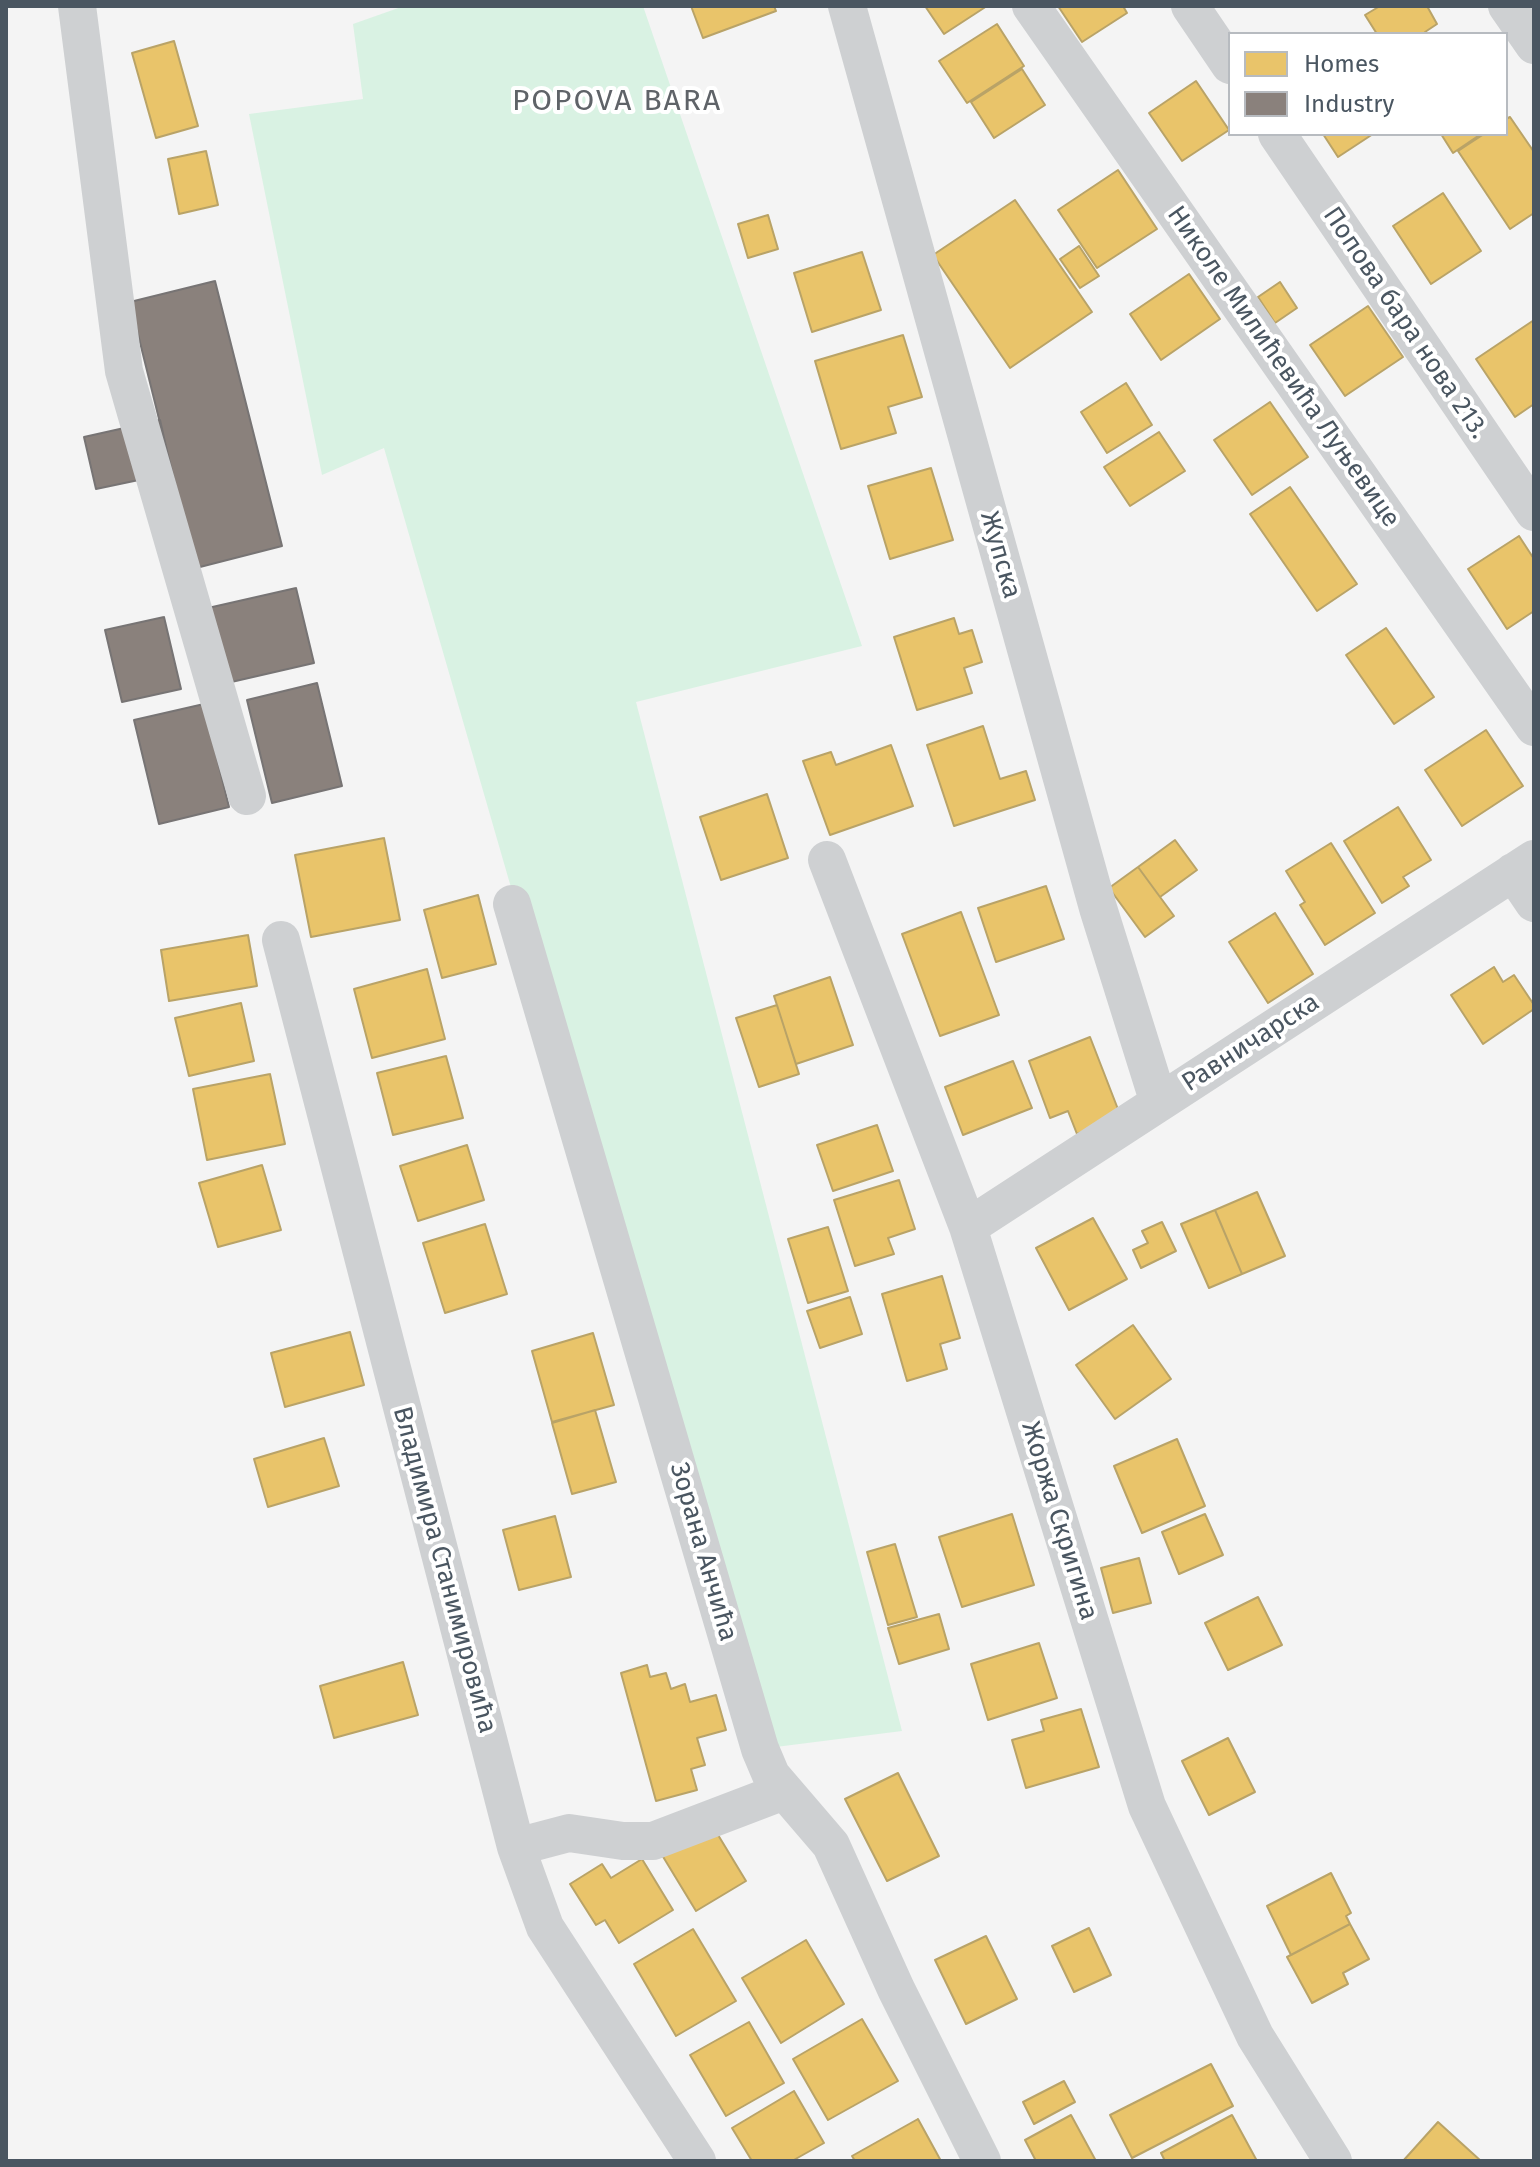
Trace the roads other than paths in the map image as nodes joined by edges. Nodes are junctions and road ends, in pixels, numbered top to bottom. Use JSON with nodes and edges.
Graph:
{"nodes":[{"id":1,"x":77,"y":6,"type":"edge"},
{"id":2,"x":847,"y":6,"type":"edge"},
{"id":3,"x":1031,"y":6,"type":"edge"},
{"id":4,"x":1190,"y":6,"type":"edge"},
{"id":5,"x":1507,"y":6,"type":"edge"},
{"id":6,"x":1534,"y":45,"type":"edge"},
{"id":7,"x":1228,"y":62,"type":"edge"},
{"id":8,"x":1278,"y":136,"type":"edge"},
{"id":9,"x":1534,"y":512,"type":"edge"},
{"id":10,"x":1534,"y":727,"type":"edge"},
{"id":11,"x":247,"y":796,"type":"dead end"},
{"id":12,"x":827,"y":860,"type":"dead end"},
{"id":13,"x":1527,"y":878,"type":"edge"},
{"id":14,"x":512,"y":904,"type":"dead end"},
{"id":15,"x":281,"y":940,"type":"dead end"},
{"id":16,"x":1159,"y":1103,"type":"junction"},
{"id":17,"x":968,"y":1227,"type":"junction"},
{"id":18,"x":784,"y":1791,"type":"junction"},
{"id":19,"x":516,"y":1847,"type":"junction"},
{"id":20,"x":697,"y":2161,"type":"edge"},
{"id":21,"x":982,"y":2161,"type":"edge"},
{"id":22,"x":1333,"y":2161,"type":"edge"}],
"edges":[{"from":1,"to":11,"type":"street"},
{"from":2,"to":16,"type":"street","name":"Жупска"},
{"from":3,"to":10,"type":"street","name":"Николе Милићевића Луњевице"},
{"from":4,"to":7,"type":"street"},
{"from":5,"to":6,"type":"street"},
{"from":8,"to":9,"type":"street","name":"Попова бара нова 213."},
{"from":12,"to":17,"type":"street","name":"Жоржа Скригина"},
{"from":13,"to":16,"type":"street","name":"Равничарска"},
{"from":14,"to":18,"type":"street","name":"Зорана Анчића"},
{"from":15,"to":19,"type":"street","name":"Владимира Станимировића"},
{"from":16,"to":17,"type":"street","name":"Равничарска"},
{"from":17,"to":22,"type":"street","name":"Жоржа Скригина"},
{"from":18,"to":19,"type":"street"},
{"from":18,"to":21,"type":"street","name":"Зорана Анчића"},
{"from":19,"to":20,"type":"street","name":"Владимира Станимировића"}]}
